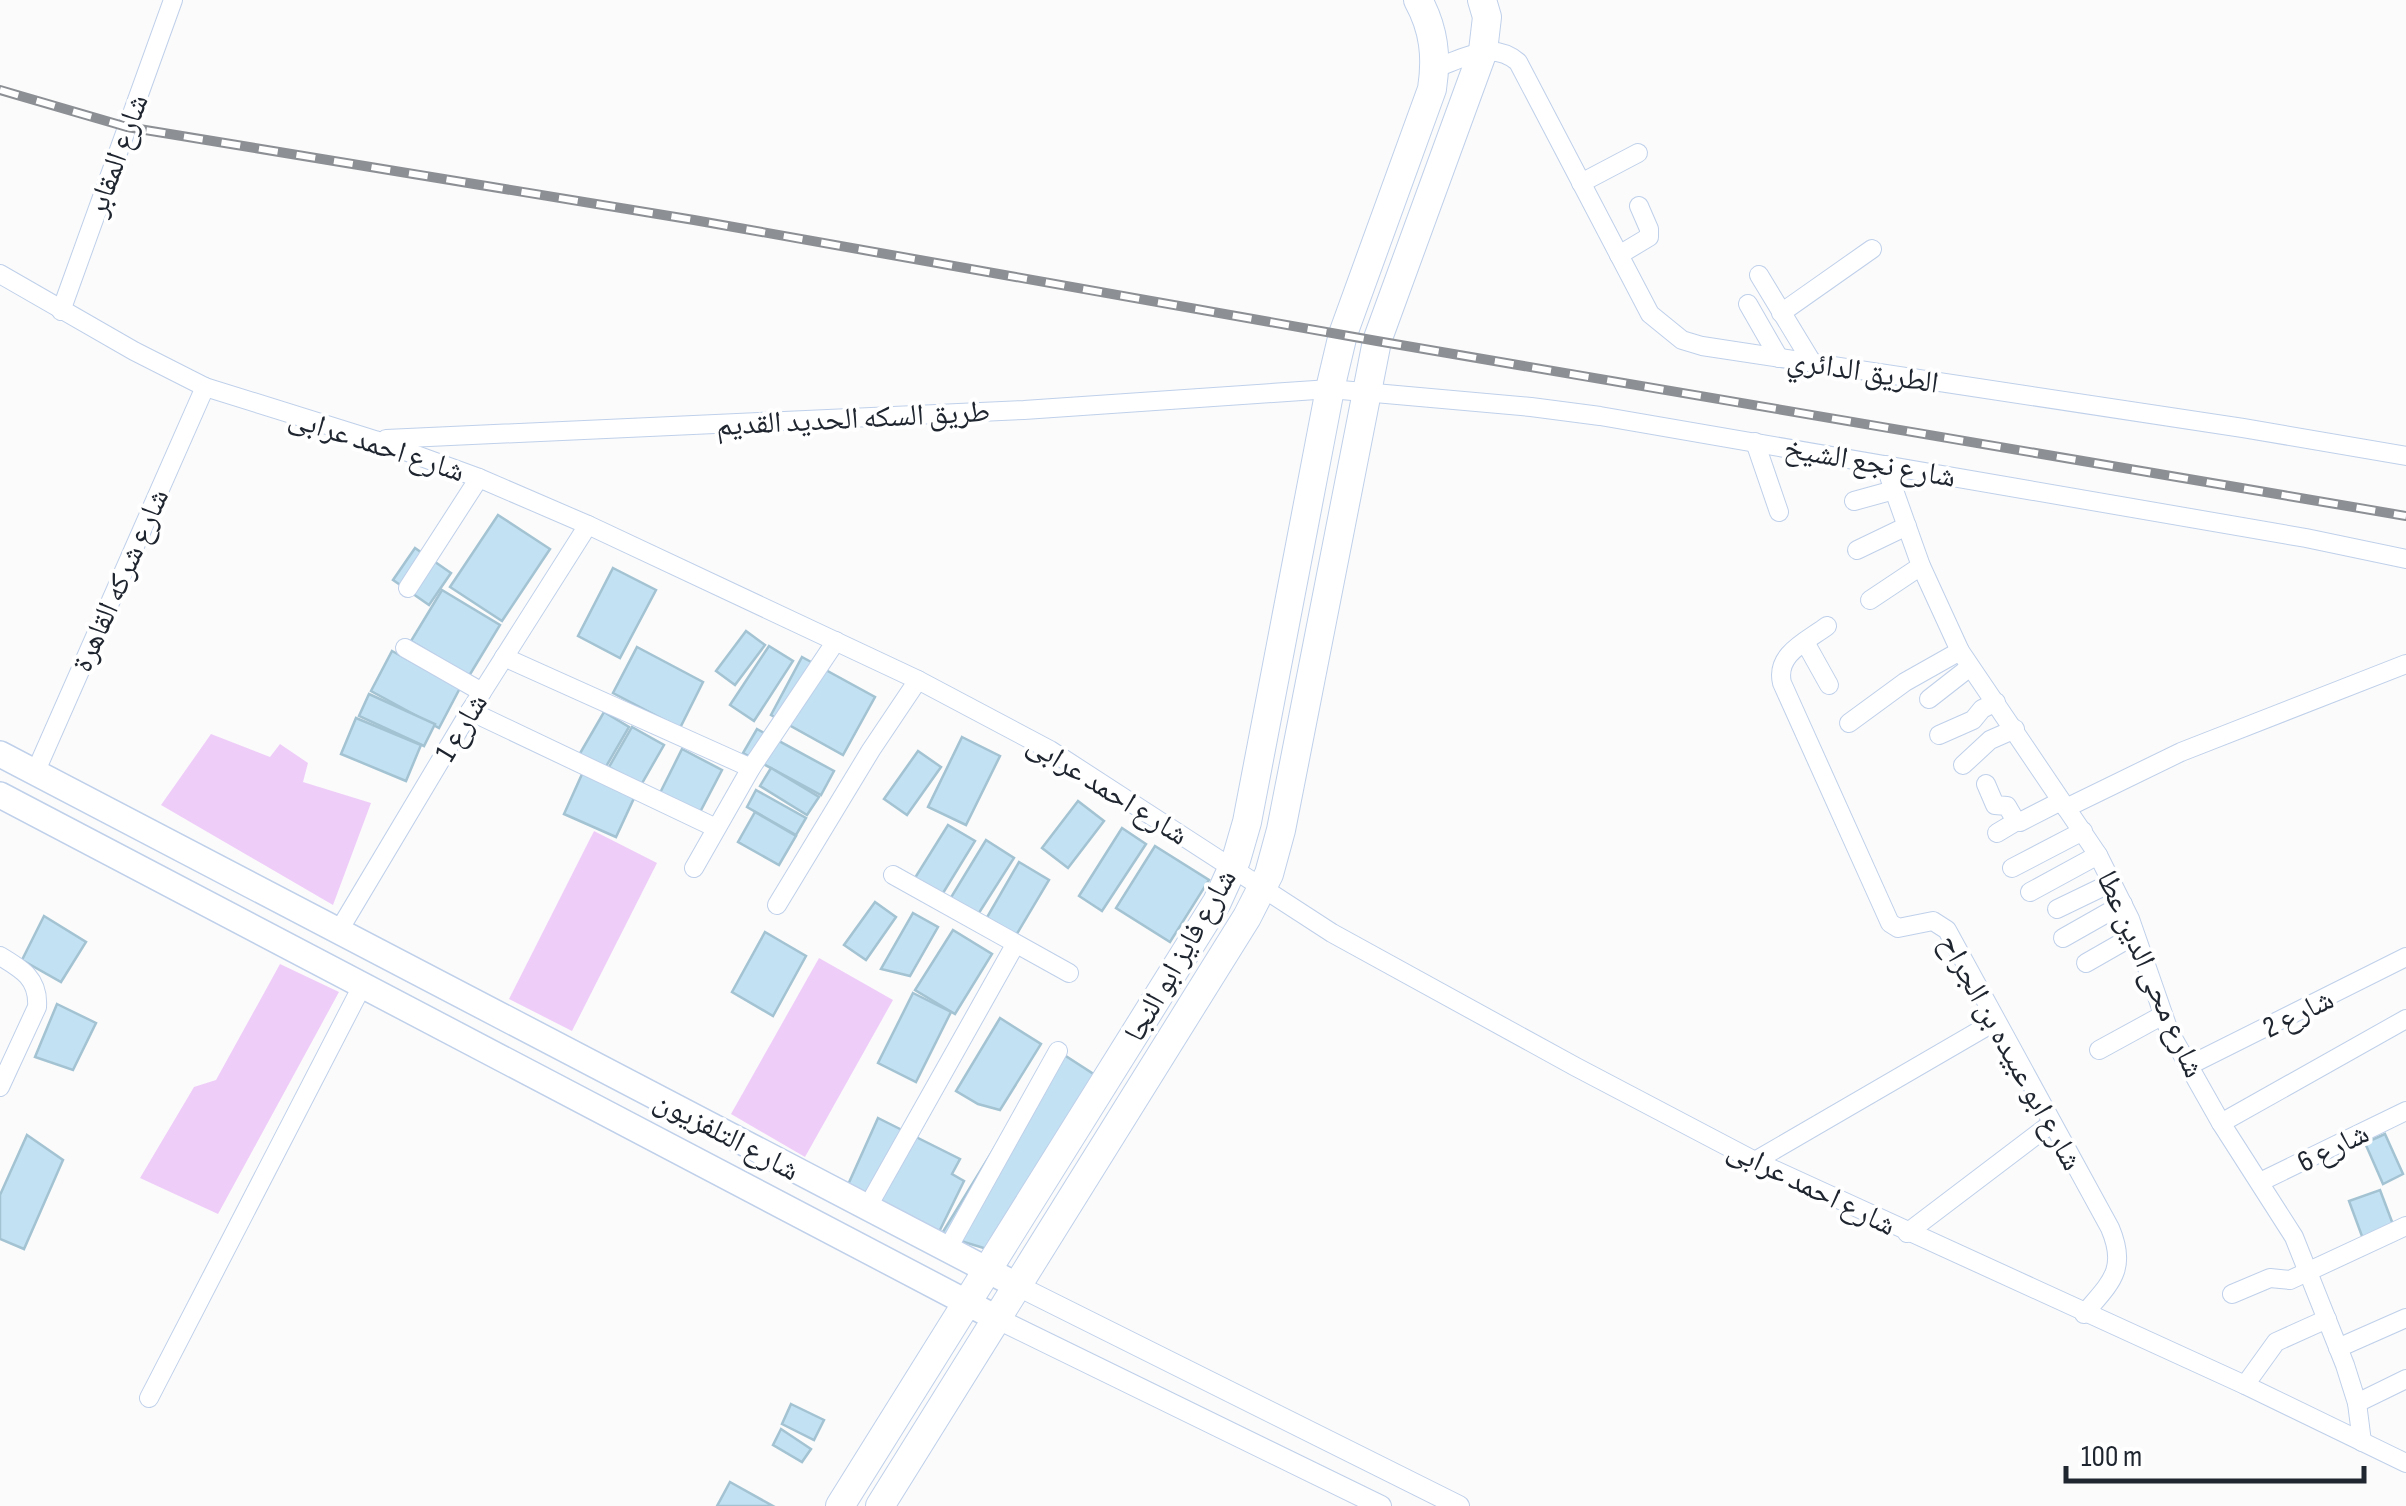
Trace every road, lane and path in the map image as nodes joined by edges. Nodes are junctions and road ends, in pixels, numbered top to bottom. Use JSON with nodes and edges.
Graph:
{"nodes":[{"id":1,"x":173,"y":0,"type":"edge"},
{"id":2,"x":1418,"y":0,"type":"edge"},
{"id":3,"x":1482,"y":0,"type":"edge"},
{"id":4,"x":1483,"y":51,"type":"junction"},
{"id":5,"x":1436,"y":68,"type":"junction"},
{"id":6,"x":1638,"y":154,"type":"dead end"},
{"id":7,"x":1582,"y":183,"type":"junction"},
{"id":8,"x":1638,"y":206,"type":"dead end"},
{"id":9,"x":1872,"y":249,"type":"dead end"},
{"id":10,"x":1619,"y":255,"type":"junction"},
{"id":11,"x":0,"y":274,"type":"edge"},
{"id":12,"x":1759,"y":275,"type":"dead end"},
{"id":13,"x":1748,"y":304,"type":"dead end"},
{"id":14,"x":61,"y":310,"type":"junction"},
{"id":15,"x":1781,"y":312,"type":"junction"},
{"id":16,"x":1779,"y":358,"type":"junction"},
{"id":17,"x":1813,"y":364,"type":"junction"},
{"id":18,"x":205,"y":387,"type":"junction"},
{"id":19,"x":1330,"y":389,"type":"junction"},
{"id":20,"x":1367,"y":391,"type":"junction"},
{"id":21,"x":375,"y":440,"type":"junction"},
{"id":22,"x":1756,"y":442,"type":"junction"},
{"id":23,"x":2406,"y":456,"type":"edge"},
{"id":24,"x":1885,"y":465,"type":"junction"},
{"id":25,"x":479,"y":478,"type":"junction"},
{"id":26,"x":1894,"y":490,"type":"junction"},
{"id":27,"x":1854,"y":500,"type":"dead end"},
{"id":28,"x":1778,"y":512,"type":"dead end"},
{"id":29,"x":588,"y":525,"type":"junction"},
{"id":30,"x":1907,"y":526,"type":"junction"},
{"id":31,"x":1858,"y":550,"type":"dead end"},
{"id":32,"x":2406,"y":559,"type":"edge"},
{"id":33,"x":1921,"y":566,"type":"junction"},
{"id":34,"x":408,"y":588,"type":"dead end"},
{"id":35,"x":1870,"y":600,"type":"dead end"},
{"id":36,"x":1827,"y":626,"type":"dead end"},
{"id":37,"x":836,"y":641,"type":"junction"},
{"id":38,"x":1805,"y":642,"type":"junction"},
{"id":39,"x":405,"y":648,"type":"dead end"},
{"id":40,"x":504,"y":657,"type":"junction"},
{"id":41,"x":1965,"y":659,"type":"junction"},
{"id":42,"x":2406,"y":664,"type":"edge"},
{"id":43,"x":918,"y":680,"type":"junction"},
{"id":44,"x":1829,"y":685,"type":"dead end"},
{"id":45,"x":482,"y":692,"type":"junction"},
{"id":46,"x":1930,"y":699,"type":"dead end"},
{"id":47,"x":1996,"y":702,"type":"junction"},
{"id":48,"x":1867,"y":708,"type":"junction"},
{"id":49,"x":470,"y":711,"type":"junction"},
{"id":50,"x":1849,"y":722,"type":"dead end"},
{"id":51,"x":1874,"y":727,"type":"dead end"},
{"id":52,"x":2015,"y":729,"type":"junction"},
{"id":53,"x":1939,"y":734,"type":"dead end"},
{"id":54,"x":0,"y":754,"type":"edge"},
{"id":55,"x":1963,"y":765,"type":"dead end"},
{"id":56,"x":751,"y":768,"type":"junction"},
{"id":57,"x":36,"y":773,"type":"junction"},
{"id":58,"x":1986,"y":784,"type":"dead end"},
{"id":59,"x":0,"y":795,"type":"edge"},
{"id":60,"x":2063,"y":805,"type":"junction"},
{"id":61,"x":2017,"y":820,"type":"junction"},
{"id":62,"x":716,"y":828,"type":"junction"},
{"id":63,"x":2083,"y":831,"type":"junction"},
{"id":64,"x":1997,"y":833,"type":"dead end"},
{"id":65,"x":2098,"y":855,"type":"junction"},
{"id":66,"x":694,"y":868,"type":"dead end"},
{"id":67,"x":1233,"y":868,"type":"junction"},
{"id":68,"x":2012,"y":868,"type":"dead end"},
{"id":69,"x":893,"y":875,"type":"dead end"},
{"id":70,"x":2112,"y":882,"type":"junction"},
{"id":71,"x":1262,"y":890,"type":"junction"},
{"id":72,"x":2030,"y":892,"type":"dead end"},
{"id":73,"x":2123,"y":904,"type":"junction"},
{"id":74,"x":777,"y":905,"type":"dead end"},
{"id":75,"x":2056,"y":910,"type":"dead end"},
{"id":76,"x":338,"y":932,"type":"junction"},
{"id":77,"x":2135,"y":935,"type":"junction"},
{"id":78,"x":2062,"y":938,"type":"dead end"},
{"id":79,"x":1015,"y":945,"type":"junction"},
{"id":80,"x":0,"y":956,"type":"edge"},
{"id":81,"x":2406,"y":957,"type":"edge"},
{"id":82,"x":2086,"y":963,"type":"dead end"},
{"id":83,"x":1068,"y":972,"type":"dead end"},
{"id":84,"x":362,"y":986,"type":"junction"},
{"id":85,"x":2162,"y":1015,"type":"junction"},
{"id":86,"x":2406,"y":1018,"type":"edge"},
{"id":87,"x":1996,"y":1021,"type":"junction"},
{"id":88,"x":2099,"y":1050,"type":"dead end"},
{"id":89,"x":1058,"y":1051,"type":"dead end"},
{"id":90,"x":2188,"y":1066,"type":"junction"},
{"id":91,"x":0,"y":1087,"type":"edge"},
{"id":92,"x":2406,"y":1111,"type":"edge"},
{"id":93,"x":2221,"y":1123,"type":"junction"},
{"id":94,"x":2052,"y":1124,"type":"junction"},
{"id":95,"x":1755,"y":1161,"type":"junction"},
{"id":96,"x":2260,"y":1182,"type":"junction"},
{"id":97,"x":867,"y":1208,"type":"junction"},
{"id":98,"x":2406,"y":1226,"type":"edge"},
{"id":99,"x":1907,"y":1233,"type":"junction"},
{"id":100,"x":947,"y":1250,"type":"junction"},
{"id":101,"x":986,"y":1270,"type":"junction"},
{"id":102,"x":2310,"y":1271,"type":"junction"},
{"id":103,"x":1018,"y":1286,"type":"junction"},
{"id":104,"x":2232,"y":1294,"type":"dead end"},
{"id":105,"x":966,"y":1302,"type":"junction"},
{"id":106,"x":2084,"y":1314,"type":"junction"},
{"id":107,"x":2406,"y":1318,"type":"edge"},
{"id":108,"x":998,"y":1319,"type":"junction"},
{"id":109,"x":2327,"y":1319,"type":"junction"},
{"id":110,"x":2338,"y":1348,"type":"junction"},
{"id":111,"x":2406,"y":1379,"type":"edge"},
{"id":112,"x":2244,"y":1386,"type":"junction"},
{"id":113,"x":149,"y":1398,"type":"dead end"},
{"id":114,"x":2356,"y":1403,"type":"junction"},
{"id":115,"x":2362,"y":1442,"type":"junction"},
{"id":116,"x":2406,"y":1464,"type":"edge"},
{"id":117,"x":840,"y":1506,"type":"edge"},
{"id":118,"x":880,"y":1506,"type":"edge"},
{"id":119,"x":1381,"y":1506,"type":"edge"},
{"id":120,"x":1459,"y":1506,"type":"edge"}],
"edges":[{"from":1,"to":14,"type":"street","name":"شارع المقابر"},
{"from":2,"to":5,"type":"main road"},
{"from":3,"to":4,"type":"main road"},
{"from":4,"to":5,"type":"street"},
{"from":4,"to":7,"type":"street","name":"الطريق الدائري"},
{"from":4,"to":20,"type":"main road","name":"شارع فايز ابو النجا"},
{"from":5,"to":19,"type":"main road","name":"شارع فايز ابو النجا"},
{"from":6,"to":7,"type":"street"},
{"from":7,"to":10,"type":"street","name":"الطريق الدائري"},
{"from":8,"to":10,"type":"street"},
{"from":9,"to":15,"type":"street"},
{"from":10,"to":16,"type":"street","name":"الطريق الدائري"},
{"from":11,"to":14,"type":"street","name":"شارع احمد عرابى"},
{"from":12,"to":15,"type":"street"},
{"from":13,"to":16,"type":"street"},
{"from":14,"to":18,"type":"street","name":"شارع احمد عرابى"},
{"from":15,"to":17,"type":"street"},
{"from":16,"to":17,"type":"street","name":"الطريق الدائري"},
{"from":17,"to":23,"type":"street","name":"الطريق الدائري"},
{"from":18,"to":21,"type":"street","name":"شارع احمد عرابى"},
{"from":18,"to":57,"type":"street","name":"شارع شركه القاهرة"},
{"from":19,"to":20,"type":"street","name":"شارع نجع الشيخ"},
{"from":19,"to":21,"type":"street","name":"طريق السكه الحديد القديم"},
{"from":19,"to":67,"type":"main road","name":"شارع فايز ابو النجا"},
{"from":20,"to":22,"type":"street","name":"شارع نجع الشيخ"},
{"from":20,"to":71,"type":"main road","name":"شارع فايز ابو النجا"},
{"from":21,"to":25,"type":"street","name":"شارع احمد عرابى"},
{"from":22,"to":24,"type":"street","name":"شارع نجع الشيخ"},
{"from":22,"to":28,"type":"street"},
{"from":24,"to":26,"type":"street","name":"شارع محى الدين عطا"},
{"from":24,"to":32,"type":"street","name":"شارع نجع الشيخ"},
{"from":25,"to":29,"type":"street","name":"شارع احمد عرابى"},
{"from":25,"to":34,"type":"street"},
{"from":26,"to":27,"type":"street"},
{"from":26,"to":30,"type":"street","name":"شارع محى الدين عطا"},
{"from":29,"to":37,"type":"street","name":"شارع احمد عرابى"},
{"from":29,"to":40,"type":"street","name":"شارع 1"},
{"from":30,"to":31,"type":"street"},
{"from":30,"to":33,"type":"street","name":"شارع محى الدين عطا"},
{"from":33,"to":35,"type":"street"},
{"from":33,"to":41,"type":"street","name":"شارع محى الدين عطا"},
{"from":36,"to":38,"type":"street","name":"شارع ابو عبيده بن الجراح"},
{"from":37,"to":43,"type":"street","name":"شارع احمد عرابى"},
{"from":37,"to":56,"type":"street"},
{"from":38,"to":44,"type":"street"},
{"from":38,"to":87,"type":"street","name":"شارع ابو عبيده بن الجراح"},
{"from":39,"to":45,"type":"street"},
{"from":40,"to":45,"type":"street","name":"شارع 1"},
{"from":40,"to":56,"type":"street"},
{"from":41,"to":46,"type":"street"},
{"from":41,"to":47,"type":"street","name":"شارع محى الدين عطا"},
{"from":41,"to":48,"type":"street"},
{"from":42,"to":60,"type":"street"},
{"from":43,"to":67,"type":"street","name":"شارع احمد عرابى"},
{"from":43,"to":74,"type":"street"},
{"from":45,"to":49,"type":"street","name":"شارع 1"},
{"from":47,"to":52,"type":"street","name":"شارع محى الدين عطا"},
{"from":47,"to":53,"type":"street"},
{"from":48,"to":50,"type":"street"},
{"from":48,"to":51,"type":"street"},
{"from":49,"to":62,"type":"street"},
{"from":49,"to":76,"type":"street","name":"شارع 1"},
{"from":52,"to":55,"type":"street"},
{"from":52,"to":60,"type":"street","name":"شارع محى الدين عطا"},
{"from":54,"to":57,"type":"main road","name":"شارع التلفزيون"},
{"from":56,"to":62,"type":"street"},
{"from":57,"to":76,"type":"main road","name":"شارع التلفزيون"},
{"from":58,"to":61,"type":"street"},
{"from":59,"to":84,"type":"main road","name":"شارع التلفزيون"},
{"from":60,"to":61,"type":"street"},
{"from":60,"to":63,"type":"street","name":"شارع محى الدين عطا"},
{"from":61,"to":64,"type":"street"},
{"from":62,"to":66,"type":"street"},
{"from":63,"to":65,"type":"street","name":"شارع محى الدين عطا"},
{"from":63,"to":68,"type":"street"},
{"from":65,"to":70,"type":"street","name":"شارع محى الدين عطا"},
{"from":65,"to":72,"type":"street"},
{"from":67,"to":71,"type":"street","name":"شارع احمد عرابى"},
{"from":67,"to":101,"type":"main road","name":"شارع فايز ابو النجا"},
{"from":69,"to":79,"type":"street"},
{"from":70,"to":73,"type":"street","name":"شارع محى الدين عطا"},
{"from":70,"to":75,"type":"street"},
{"from":71,"to":95,"type":"street","name":"شارع احمد عرابى"},
{"from":71,"to":103,"type":"main road","name":"شارع فايز ابو النجا"},
{"from":73,"to":77,"type":"street","name":"شارع محى الدين عطا"},
{"from":73,"to":78,"type":"street"},
{"from":76,"to":97,"type":"main road","name":"شارع التلفزيون"},
{"from":77,"to":82,"type":"street"},
{"from":77,"to":85,"type":"street","name":"شارع محى الدين عطا"},
{"from":79,"to":83,"type":"street"},
{"from":79,"to":97,"type":"street"},
{"from":80,"to":91,"type":"street"},
{"from":81,"to":90,"type":"street","name":"شارع 2"},
{"from":84,"to":105,"type":"main road","name":"شارع التلفزيون"},
{"from":84,"to":113,"type":"street"},
{"from":85,"to":88,"type":"street"},
{"from":85,"to":90,"type":"street","name":"شارع محى الدين عطا"},
{"from":86,"to":93,"type":"street"},
{"from":87,"to":94,"type":"street","name":"شارع ابو عبيده بن الجراح"},
{"from":87,"to":95,"type":"street"},
{"from":89,"to":100,"type":"street"},
{"from":90,"to":93,"type":"street","name":"شارع محى الدين عطا"},
{"from":92,"to":96,"type":"street","name":"شارع 6"},
{"from":93,"to":96,"type":"street","name":"شارع محى الدين عطا"},
{"from":94,"to":99,"type":"street"},
{"from":94,"to":106,"type":"street","name":"شارع ابو عبيده بن الجراح"},
{"from":95,"to":99,"type":"street","name":"شارع احمد عرابى"},
{"from":96,"to":102,"type":"street","name":"شارع محى الدين عطا"},
{"from":97,"to":100,"type":"main road","name":"شارع التلفزيون"},
{"from":98,"to":102,"type":"street"},
{"from":99,"to":106,"type":"street","name":"شارع احمد عرابى"},
{"from":100,"to":101,"type":"main road","name":"شارع التلفزيون"},
{"from":101,"to":103,"type":"main road","name":"شارع التلفزيون"},
{"from":101,"to":105,"type":"main road","name":"شارع فايز ابو النجا"},
{"from":102,"to":104,"type":"street"},
{"from":102,"to":109,"type":"street","name":"شارع محى الدين عطا"},
{"from":103,"to":108,"type":"main road","name":"شارع فايز ابو النجا"},
{"from":103,"to":120,"type":"street","name":"شارع التلفزيون"},
{"from":105,"to":108,"type":"main road","name":"شارع التلفزيون"},
{"from":105,"to":117,"type":"main road","name":"شارع فايز ابو النجا"},
{"from":106,"to":112,"type":"street","name":"شارع احمد عرابى"},
{"from":107,"to":110,"type":"street"},
{"from":108,"to":118,"type":"main road","name":"شارع فايز ابو النجا"},
{"from":108,"to":119,"type":"street","name":"شارع التلفزيون"},
{"from":109,"to":110,"type":"street","name":"شارع محى الدين عطا"},
{"from":109,"to":112,"type":"street"},
{"from":110,"to":114,"type":"street","name":"شارع محى الدين عطا"},
{"from":111,"to":114,"type":"street"},
{"from":112,"to":115,"type":"street","name":"شارع احمد عرابى"},
{"from":114,"to":115,"type":"street","name":"شارع محى الدين عطا"},
{"from":115,"to":116,"type":"street","name":"شارع احمد عرابى"}]}
